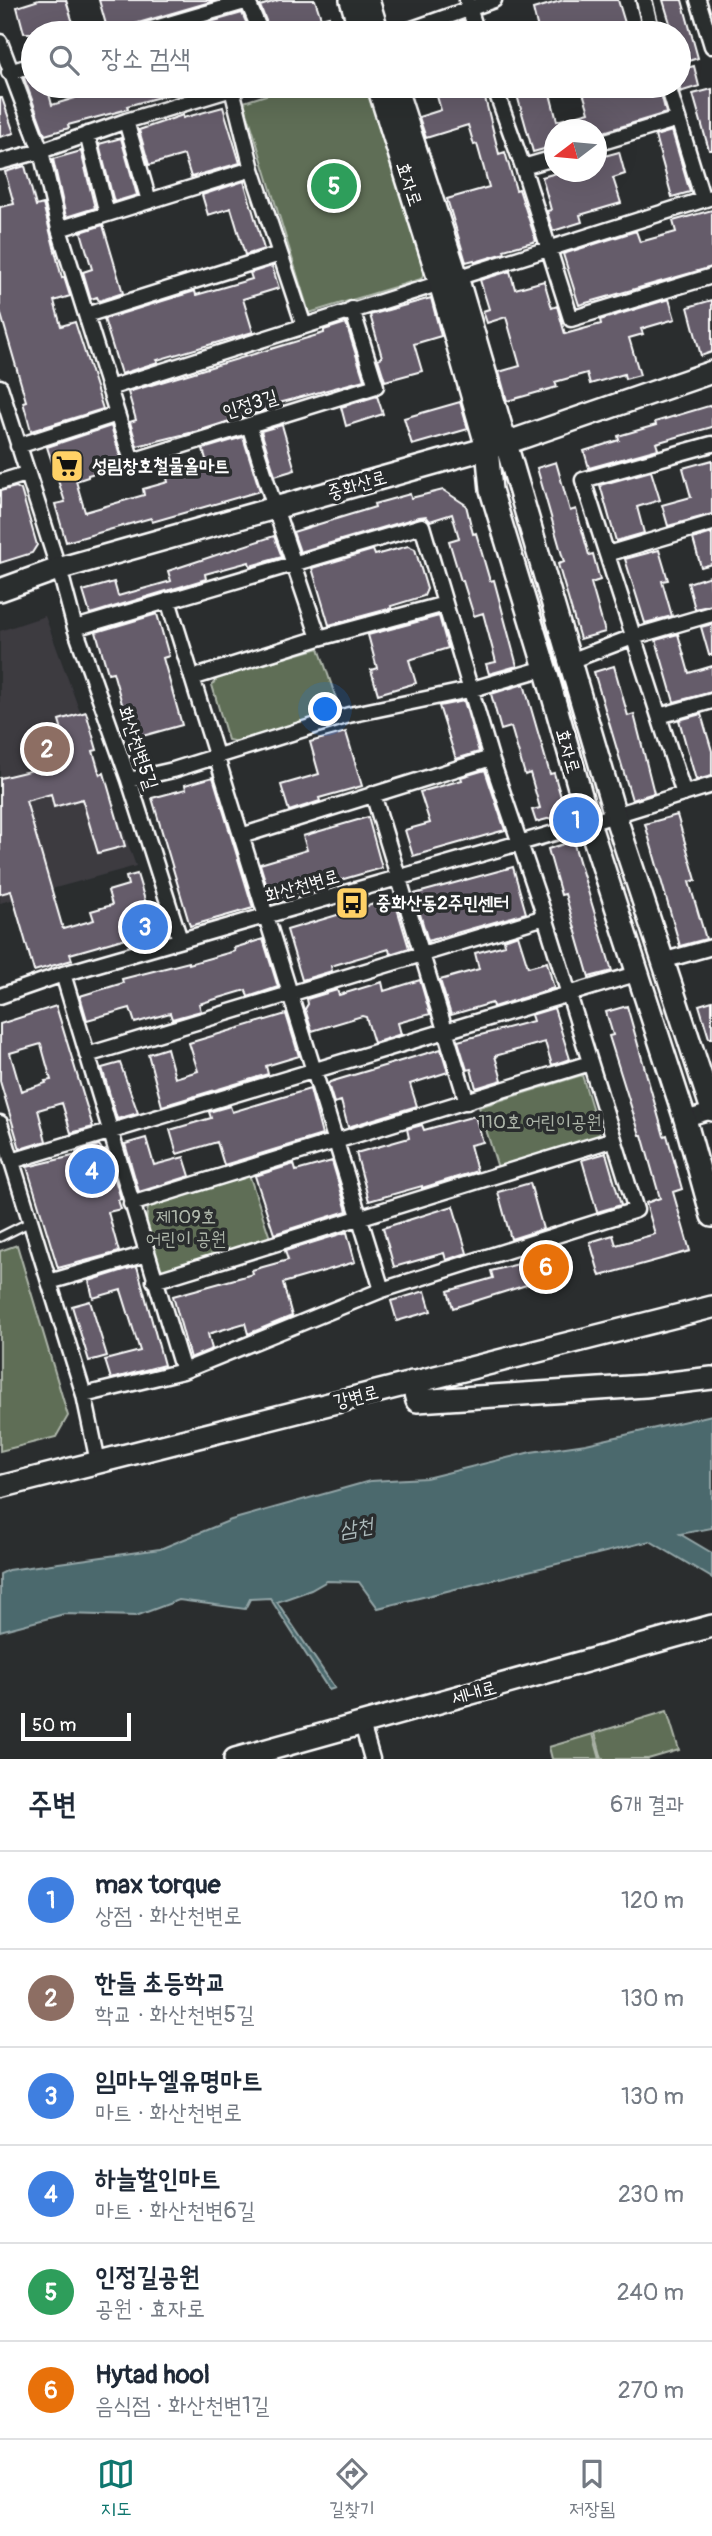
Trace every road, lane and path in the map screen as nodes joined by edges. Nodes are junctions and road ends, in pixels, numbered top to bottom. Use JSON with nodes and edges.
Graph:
{"nodes":[{"id":1,"x":248,"y":0,"type":"edge"},
{"id":2,"x":351,"y":0,"type":"edge"},
{"id":3,"x":368,"y":0,"type":"edge"},
{"id":4,"x":494,"y":0,"type":"edge"},
{"id":5,"x":644,"y":0,"type":"edge"},
{"id":6,"x":698,"y":0,"type":"edge"},
{"id":7,"x":468,"y":4,"type":"edge"},
{"id":8,"x":178,"y":21,"type":"edge"},
{"id":9,"x":256,"y":21,"type":"edge"},
{"id":10,"x":357,"y":21,"type":"edge"},
{"id":11,"x":374,"y":21,"type":"edge"},
{"id":12,"x":429,"y":21,"type":"edge"},
{"id":13,"x":473,"y":21,"type":"edge"},
{"id":14,"x":649,"y":21,"type":"edge"},
{"id":15,"x":0,"y":42,"type":"edge"},
{"id":16,"x":712,"y":46,"type":"edge"},
{"id":17,"x":21,"y":68,"type":"edge"},
{"id":18,"x":9,"y":72,"type":"junction"},
{"id":19,"x":201,"y":98,"type":"edge"},
{"id":20,"x":239,"y":98,"type":"edge"},
{"id":21,"x":382,"y":98,"type":"edge"},
{"id":22,"x":398,"y":98,"type":"edge"},
{"id":23,"x":501,"y":98,"type":"edge"},
{"id":24,"x":672,"y":98,"type":"edge"},
{"id":25,"x":678,"y":119,"type":"junction"},
{"id":26,"x":127,"y":121,"type":"junction"},
{"id":27,"x":87,"y":134,"type":"junction"},
{"id":28,"x":607,"y":141,"type":"edge"},
{"id":29,"x":41,"y":151,"type":"junction"},
{"id":30,"x":544,"y":161,"type":"edge"},
{"id":31,"x":0,"y":162,"type":"edge"},
{"id":32,"x":523,"y":167,"type":"junction"},
{"id":33,"x":252,"y":169,"type":"junction"},
{"id":34,"x":708,"y":199,"type":"edge"},
{"id":35,"x":152,"y":200,"type":"junction"},
{"id":36,"x":107,"y":214,"type":"junction"},
{"id":37,"x":59,"y":229,"type":"junction"},
{"id":38,"x":549,"y":248,"type":"junction"},
{"id":39,"x":280,"y":254,"type":"junction"},
{"id":40,"x":712,"y":276,"type":"edge"},
{"id":41,"x":449,"y":280,"type":"junction"},
{"id":42,"x":352,"y":309,"type":"junction"},
{"id":43,"x":86,"y":315,"type":"junction"},
{"id":44,"x":304,"y":326,"type":"junction"},
{"id":45,"x":712,"y":372,"type":"edge"},
{"id":46,"x":0,"y":387,"type":"edge"},
{"id":47,"x":109,"y":388,"type":"junction"},
{"id":48,"x":117,"y":414,"type":"junction"},
{"id":49,"x":249,"y":425,"type":"junction"},
{"id":50,"x":712,"y":444,"type":"edge"},
{"id":51,"x":18,"y":446,"type":"junction"},
{"id":52,"x":496,"y":446,"type":"junction"},
{"id":53,"x":26,"y":474,"type":"junction"},
{"id":54,"x":0,"y":482,"type":"edge"},
{"id":55,"x":275,"y":508,"type":"junction"},
{"id":56,"x":712,"y":523,"type":"edge"},
{"id":57,"x":607,"y":554,"type":"junction"},
{"id":58,"x":294,"y":563,"type":"junction"},
{"id":59,"x":58,"y":569,"type":"junction"},
{"id":60,"x":0,"y":590,"type":"edge"},
{"id":61,"x":168,"y":600,"type":"junction"},
{"id":62,"x":445,"y":604,"type":"junction"},
{"id":63,"x":712,"y":614,"type":"edge"},
{"id":64,"x":75,"y":628,"type":"junction"},
{"id":65,"x":634,"y":637,"type":"junction"},
{"id":66,"x":319,"y":638,"type":"junction"},
{"id":67,"x":570,"y":662,"type":"junction"},
{"id":68,"x":545,"y":667,"type":"junction"},
{"id":69,"x":192,"y":678,"type":"junction"},
{"id":70,"x":470,"y":690,"type":"junction"},
{"id":71,"x":712,"y":701,"type":"edge"},
{"id":72,"x":659,"y":716,"type":"junction"},
{"id":73,"x":217,"y":756,"type":"junction"},
{"id":74,"x":491,"y":758,"type":"junction"},
{"id":75,"x":129,"y":780,"type":"junction"},
{"id":76,"x":712,"y":785,"type":"edge"},
{"id":77,"x":373,"y":794,"type":"junction"},
{"id":78,"x":684,"y":794,"type":"junction"},
{"id":79,"x":615,"y":815,"type":"junction"},
{"id":80,"x":589,"y":823,"type":"junction"},
{"id":81,"x":241,"y":836,"type":"junction"},
{"id":82,"x":518,"y":842,"type":"junction"},
{"id":83,"x":399,"y":877,"type":"junction"},
{"id":84,"x":266,"y":917,"type":"junction"},
{"id":85,"x":545,"y":917,"type":"junction"},
{"id":86,"x":180,"y":940,"type":"junction"},
{"id":87,"x":712,"y":947,"type":"edge"},
{"id":88,"x":422,"y":954,"type":"junction"},
{"id":89,"x":662,"y":961,"type":"junction"},
{"id":90,"x":639,"y":973,"type":"junction"},
{"id":91,"x":63,"y":974,"type":"junction"},
{"id":92,"x":290,"y":993,"type":"junction"},
{"id":93,"x":569,"y":994,"type":"junction"},
{"id":94,"x":0,"y":996,"type":"edge"},
{"id":95,"x":445,"y":1030,"type":"junction"},
{"id":96,"x":87,"y":1055,"type":"junction"},
{"id":97,"x":590,"y":1063,"type":"junction"},
{"id":98,"x":314,"y":1070,"type":"junction"},
{"id":99,"x":467,"y":1102,"type":"junction"},
{"id":100,"x":712,"y":1111,"type":"edge"},
{"id":101,"x":685,"y":1119,"type":"junction"},
{"id":102,"x":0,"y":1123,"type":"edge"},
{"id":103,"x":110,"y":1131,"type":"junction"},
{"id":104,"x":614,"y":1139,"type":"junction"},
{"id":105,"x":336,"y":1143,"type":"junction"},
{"id":106,"x":12,"y":1161,"type":"junction"},
{"id":107,"x":131,"y":1204,"type":"junction"},
{"id":108,"x":712,"y":1216,"type":"edge"},
{"id":109,"x":359,"y":1217,"type":"junction"},
{"id":110,"x":30,"y":1221,"type":"junction"},
{"id":111,"x":0,"y":1237,"type":"edge"},
{"id":112,"x":146,"y":1254,"type":"junction"},
{"id":113,"x":154,"y":1281,"type":"junction"},
{"id":114,"x":49,"y":1282,"type":"junction"},
{"id":115,"x":382,"y":1290,"type":"junction"},
{"id":116,"x":712,"y":1307,"type":"edge"},
{"id":117,"x":183,"y":1371,"type":"junction"},
{"id":118,"x":712,"y":1378,"type":"edge"},
{"id":119,"x":412,"y":1382,"type":"junction"},
{"id":120,"x":84,"y":1395,"type":"junction"},
{"id":121,"x":98,"y":1462,"type":"junction"},
{"id":122,"x":0,"y":1487,"type":"edge"},
{"id":123,"x":712,"y":1626,"type":"edge"},
{"id":124,"x":362,"y":1724,"type":"junction"},
{"id":125,"x":235,"y":1759,"type":"edge"},
{"id":126,"x":372,"y":1759,"type":"edge"}],
"edges":[{"from":1,"to":8,"type":"street"},
{"from":1,"to":9,"type":"street"},
{"from":2,"to":10,"type":"street"},
{"from":3,"to":11,"type":"street"},
{"from":4,"to":7,"type":"street"},
{"from":5,"to":14,"type":"street"},
{"from":6,"to":16,"type":"street"},
{"from":7,"to":12,"type":"street"},
{"from":7,"to":13,"type":"street"},
{"from":15,"to":18,"type":"street","name":"인정3길"},
{"from":17,"to":18,"type":"street"},
{"from":18,"to":29,"type":"street","name":"인정3길"},
{"from":19,"to":26,"type":"street"},
{"from":20,"to":33,"type":"street"},
{"from":21,"to":41,"type":"street","name":"효자로"},
{"from":22,"to":41,"type":"street","name":"효자로"},
{"from":23,"to":32,"type":"street"},
{"from":24,"to":25,"type":"street"},
{"from":25,"to":28,"type":"street"},
{"from":25,"to":34,"type":"street"},
{"from":26,"to":27,"type":"street"},
{"from":26,"to":35,"type":"street"},
{"from":27,"to":29,"type":"street"},
{"from":27,"to":36,"type":"street"},
{"from":29,"to":31,"type":"street"},
{"from":29,"to":37,"type":"street","name":"인정3길"},
{"from":30,"to":32,"type":"street"},
{"from":32,"to":38,"type":"street"},
{"from":33,"to":35,"type":"street"},
{"from":33,"to":39,"type":"street"},
{"from":34,"to":38,"type":"street"},
{"from":35,"to":36,"type":"street"},
{"from":36,"to":37,"type":"street"},
{"from":37,"to":43,"type":"street","name":"인정3길"},
{"from":38,"to":40,"type":"street"},
{"from":38,"to":41,"type":"street"},
{"from":39,"to":43,"type":"street"},
{"from":39,"to":44,"type":"street"},
{"from":41,"to":42,"type":"street"},
{"from":41,"to":52,"type":"street","name":"효자로"},
{"from":42,"to":44,"type":"street"},
{"from":42,"to":49,"type":"street","name":"인정3길"},
{"from":43,"to":47,"type":"street","name":"인정3길"},
{"from":44,"to":47,"type":"street"},
{"from":45,"to":52,"type":"street","name":"중화산로"},
{"from":46,"to":51,"type":"street","name":"화산천변5길"},
{"from":47,"to":48,"type":"street","name":"인정3길"},
{"from":48,"to":49,"type":"street","name":"인정3길"},
{"from":48,"to":51,"type":"street"},
{"from":49,"to":55,"type":"street"},
{"from":50,"to":57,"type":"street"},
{"from":51,"to":53,"type":"street","name":"화산천변5길"},
{"from":52,"to":55,"type":"street","name":"중화산로"},
{"from":52,"to":67,"type":"street","name":"효자로"},
{"from":52,"to":68,"type":"street","name":"효자로"},
{"from":53,"to":54,"type":"street"},
{"from":53,"to":59,"type":"street","name":"화산천변5길"},
{"from":55,"to":58,"type":"street"},
{"from":55,"to":59,"type":"street","name":"중화산로"},
{"from":56,"to":57,"type":"street"},
{"from":57,"to":65,"type":"street"},
{"from":58,"to":61,"type":"street"},
{"from":58,"to":62,"type":"street"},
{"from":58,"to":66,"type":"street"},
{"from":59,"to":60,"type":"street","name":"중화산로"},
{"from":59,"to":64,"type":"street","name":"화산천변5길"},
{"from":61,"to":64,"type":"street"},
{"from":61,"to":69,"type":"street"},
{"from":62,"to":66,"type":"street"},
{"from":62,"to":70,"type":"street"},
{"from":63,"to":65,"type":"street"},
{"from":64,"to":75,"type":"street","name":"화산천변5길"},
{"from":65,"to":67,"type":"street"},
{"from":65,"to":72,"type":"street"},
{"from":66,"to":69,"type":"street"},
{"from":67,"to":79,"type":"street","name":"효자로"},
{"from":68,"to":70,"type":"street"},
{"from":68,"to":80,"type":"street","name":"효자로"},
{"from":69,"to":73,"type":"street"},
{"from":70,"to":73,"type":"street"},
{"from":70,"to":74,"type":"street"},
{"from":71,"to":72,"type":"street"},
{"from":72,"to":78,"type":"street"},
{"from":73,"to":75,"type":"street"},
{"from":73,"to":81,"type":"street"},
{"from":74,"to":77,"type":"street"},
{"from":74,"to":82,"type":"street"},
{"from":75,"to":86,"type":"street","name":"화산천변5길"},
{"from":76,"to":78,"type":"street","name":"화산천변로"},
{"from":77,"to":81,"type":"street"},
{"from":77,"to":83,"type":"street"},
{"from":78,"to":79,"type":"street","name":"화산천변로"},
{"from":79,"to":80,"type":"street","name":"화산천변로"},
{"from":79,"to":89,"type":"street","name":"효자로"},
{"from":80,"to":82,"type":"street","name":"화산천변로"},
{"from":80,"to":90,"type":"street","name":"효자로"},
{"from":81,"to":84,"type":"street"},
{"from":82,"to":83,"type":"street","name":"화산천변로"},
{"from":82,"to":85,"type":"street"},
{"from":83,"to":84,"type":"street","name":"화산천변로"},
{"from":83,"to":88,"type":"street"},
{"from":84,"to":86,"type":"street","name":"화산천변로"},
{"from":84,"to":92,"type":"street"},
{"from":85,"to":88,"type":"street"},
{"from":85,"to":93,"type":"street"},
{"from":86,"to":91,"type":"street","name":"화산천변로"},
{"from":87,"to":89,"type":"street"},
{"from":88,"to":92,"type":"street"},
{"from":88,"to":95,"type":"street"},
{"from":89,"to":100,"type":"street","name":"효자로"},
{"from":90,"to":93,"type":"street"},
{"from":90,"to":101,"type":"street","name":"효자로"},
{"from":91,"to":94,"type":"street","name":"화산천변로"},
{"from":91,"to":96,"type":"street"},
{"from":92,"to":96,"type":"street"},
{"from":92,"to":98,"type":"street"},
{"from":93,"to":95,"type":"street"},
{"from":93,"to":97,"type":"street"},
{"from":95,"to":98,"type":"street"},
{"from":95,"to":99,"type":"street"},
{"from":96,"to":103,"type":"street"},
{"from":97,"to":99,"type":"street"},
{"from":97,"to":104,"type":"street"},
{"from":98,"to":103,"type":"street"},
{"from":98,"to":105,"type":"street"},
{"from":99,"to":105,"type":"street"},
{"from":100,"to":101,"type":"street"},
{"from":101,"to":108,"type":"street","name":"효자로"},
{"from":102,"to":106,"type":"street"},
{"from":103,"to":106,"type":"street"},
{"from":103,"to":107,"type":"street"},
{"from":104,"to":109,"type":"street"},
{"from":104,"to":115,"type":"street"},
{"from":105,"to":107,"type":"street"},
{"from":105,"to":109,"type":"street"},
{"from":106,"to":110,"type":"street"},
{"from":107,"to":112,"type":"street"},
{"from":109,"to":113,"type":"street"},
{"from":109,"to":115,"type":"street"},
{"from":110,"to":111,"type":"lane"},
{"from":110,"to":114,"type":"street"},
{"from":112,"to":113,"type":"street"},
{"from":112,"to":114,"type":"street"},
{"from":113,"to":117,"type":"street"},
{"from":114,"to":120,"type":"street"},
{"from":115,"to":117,"type":"street"},
{"from":116,"to":119,"type":"street","name":"강변로"},
{"from":117,"to":120,"type":"street"},
{"from":118,"to":119,"type":"street"},
{"from":119,"to":121,"type":"street","name":"강변로"},
{"from":120,"to":121,"type":"street"},
{"from":121,"to":122,"type":"street","name":"강변로"},
{"from":123,"to":124,"type":"street","name":"세내로"},
{"from":124,"to":125,"type":"street","name":"세내로"},
{"from":124,"to":126,"type":"street"}]}
